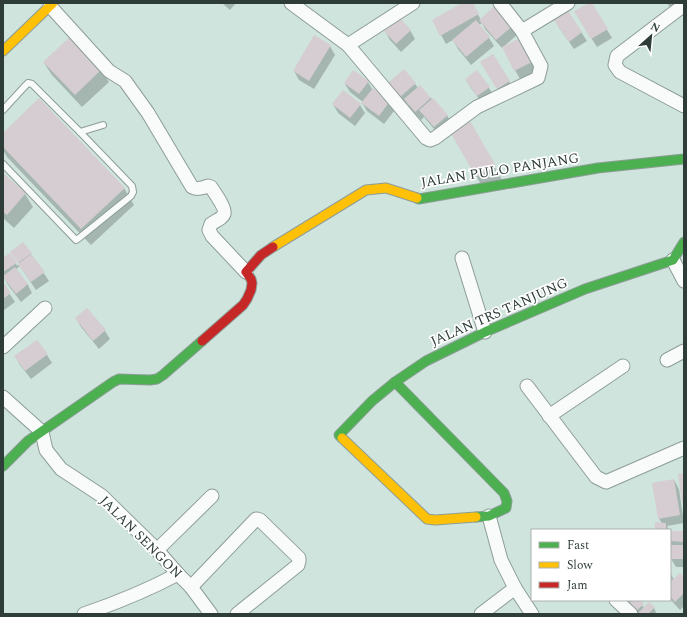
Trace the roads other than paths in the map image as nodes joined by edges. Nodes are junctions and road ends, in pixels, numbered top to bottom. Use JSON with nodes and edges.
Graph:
{"nodes":[{"id":1,"x":291,"y":3,"type":"edge"},
{"id":2,"x":413,"y":3,"type":"edge"},
{"id":3,"x":500,"y":3,"type":"edge"},
{"id":4,"x":568,"y":3,"type":"edge"},
{"id":5,"x":52,"y":5,"type":"edge"},
{"id":6,"x":684,"y":5,"type":"edge"},
{"id":7,"x":522,"y":31,"type":"junction"},
{"id":8,"x":348,"y":45,"type":"junction"},
{"id":9,"x":3,"y":51,"type":"edge"},
{"id":10,"x":684,"y":106,"type":"edge"},
{"id":11,"x":3,"y":110,"type":"edge"},
{"id":12,"x":103,"y":125,"type":"dead end"},
{"id":13,"x":80,"y":132,"type":"junction"},
{"id":14,"x":684,"y":159,"type":"edge"},
{"id":15,"x":3,"y":164,"type":"edge"},
{"id":16,"x":684,"y":242,"type":"edge"},
{"id":17,"x":462,"y":258,"type":"dead end"},
{"id":18,"x":673,"y":260,"type":"junction"},
{"id":19,"x":246,"y":272,"type":"junction"},
{"id":20,"x":684,"y":281,"type":"edge"},
{"id":21,"x":45,"y":308,"type":"dead end"},
{"id":22,"x":485,"y":332,"type":"junction"},
{"id":23,"x":3,"y":347,"type":"edge"},
{"id":24,"x":684,"y":351,"type":"edge"},
{"id":25,"x":667,"y":360,"type":"dead end"},
{"id":26,"x":623,"y":366,"type":"dead end"},
{"id":27,"x":395,"y":382,"type":"junction"},
{"id":28,"x":527,"y":386,"type":"dead end"},
{"id":29,"x":3,"y":397,"type":"edge"},
{"id":30,"x":549,"y":416,"type":"junction"},
{"id":31,"x":42,"y":432,"type":"junction"},
{"id":32,"x":684,"y":448,"type":"edge"},
{"id":33,"x":3,"y":466,"type":"edge"},
{"id":34,"x":212,"y":496,"type":"dead end"},
{"id":35,"x":489,"y":516,"type":"junction"},
{"id":36,"x":157,"y":550,"type":"junction"},
{"id":37,"x":178,"y":574,"type":"junction"},
{"id":38,"x":191,"y":587,"type":"junction"},
{"id":39,"x":515,"y":588,"type":"junction"},
{"id":40,"x":617,"y":601,"type":"edge"},
{"id":41,"x":84,"y":614,"type":"edge"},
{"id":42,"x":211,"y":614,"type":"edge"},
{"id":43,"x":237,"y":614,"type":"edge"},
{"id":44,"x":481,"y":614,"type":"edge"},
{"id":45,"x":532,"y":614,"type":"edge"},
{"id":46,"x":631,"y":614,"type":"edge"}],
"edges":[{"from":1,"to":8,"type":"street"},
{"from":2,"to":8,"type":"street"},
{"from":3,"to":7,"type":"street"},
{"from":4,"to":7,"type":"street"},
{"from":5,"to":9,"type":"street"},
{"from":5,"to":19,"type":"street"},
{"from":6,"to":10,"type":"street"},
{"from":7,"to":8,"type":"street"},
{"from":11,"to":13,"type":"lane"},
{"from":12,"to":13,"type":"lane"},
{"from":13,"to":15,"type":"lane"},
{"from":14,"to":19,"type":"street","name":"JALAN PULO PANJANG"},
{"from":16,"to":18,"type":"street"},
{"from":17,"to":22,"type":"street"},
{"from":18,"to":20,"type":"street"},
{"from":18,"to":22,"type":"street","name":"JALAN TRS TANJUNG"},
{"from":19,"to":31,"type":"street"},
{"from":21,"to":23,"type":"street"},
{"from":22,"to":27,"type":"street","name":"JALAN TRS TANJUNG"},
{"from":24,"to":25,"type":"street"},
{"from":26,"to":30,"type":"street"},
{"from":27,"to":35,"type":"street"},
{"from":27,"to":35,"type":"street","name":"JALAN TRS TANJUNG"},
{"from":28,"to":30,"type":"street"},
{"from":29,"to":31,"type":"street"},
{"from":30,"to":32,"type":"street"},
{"from":31,"to":33,"type":"street"},
{"from":31,"to":36,"type":"street","name":"JALAN SENGON"},
{"from":34,"to":36,"type":"street"},
{"from":35,"to":39,"type":"street"},
{"from":36,"to":37,"type":"street","name":"JALAN SENGON"},
{"from":37,"to":38,"type":"street","name":"JALAN SENGON"},
{"from":37,"to":41,"type":"street"},
{"from":38,"to":42,"type":"street","name":"JALAN SENGON"},
{"from":38,"to":43,"type":"street"},
{"from":39,"to":44,"type":"street"},
{"from":39,"to":45,"type":"street"},
{"from":40,"to":46,"type":"street"}]}
